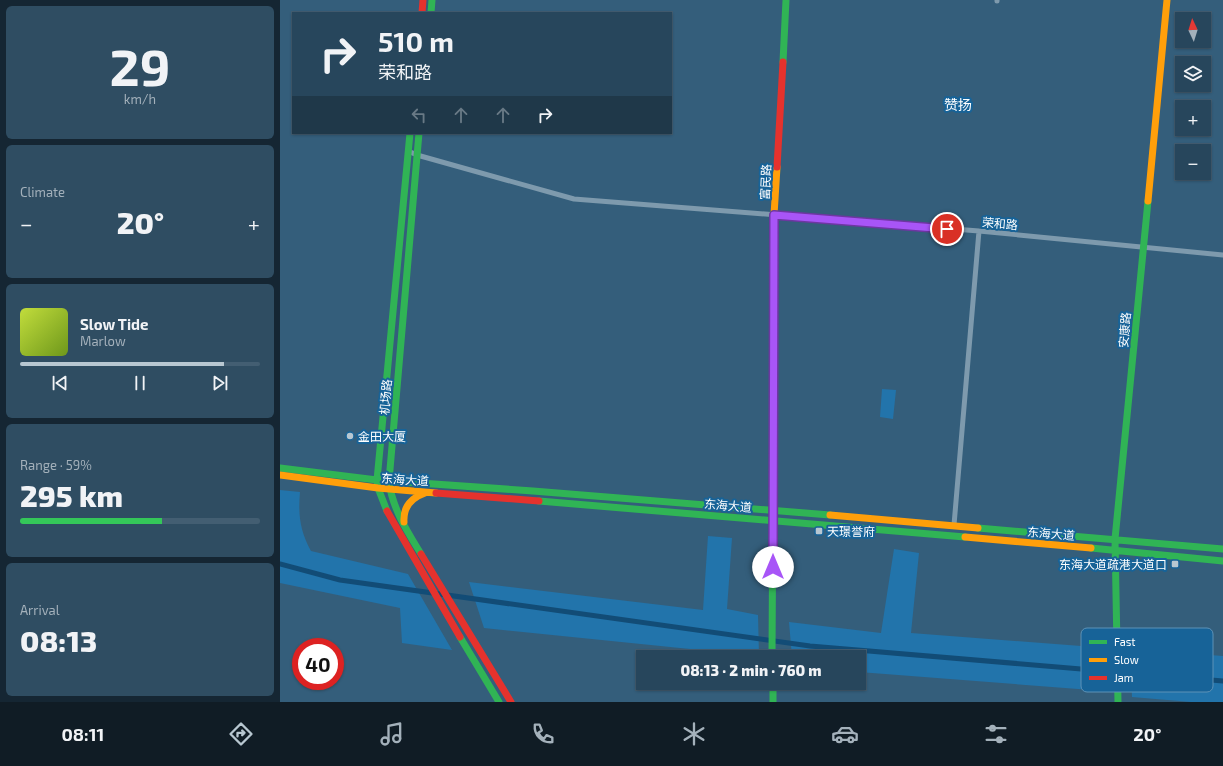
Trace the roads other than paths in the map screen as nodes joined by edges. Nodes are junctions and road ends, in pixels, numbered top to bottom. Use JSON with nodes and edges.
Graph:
{"nodes":[{"id":1,"x":423,"y":0,"type":"edge"},
{"id":2,"x":432,"y":0,"type":"edge"},
{"id":3,"x":786,"y":0,"type":"edge"},
{"id":4,"x":1167,"y":0,"type":"edge"},
{"id":5,"x":422,"y":12,"type":"edge"},
{"id":6,"x":431,"y":12,"type":"edge"},
{"id":7,"x":410,"y":134,"type":"edge"},
{"id":8,"x":419,"y":134,"type":"edge"},
{"id":9,"x":408,"y":150,"type":"junction"},
{"id":10,"x":417,"y":155,"type":"junction"},
{"id":11,"x":774,"y":215,"type":"junction"},
{"id":12,"x":979,"y":231,"type":"junction"},
{"id":13,"x":1143,"y":247,"type":"junction"},
{"id":14,"x":1223,"y":255,"type":"edge"},
{"id":15,"x":280,"y":468,"type":"edge"},
{"id":16,"x":280,"y":475,"type":"edge"},
{"id":17,"x":378,"y":484,"type":"junction"},
{"id":18,"x":389,"y":485,"type":"junction"},
{"id":19,"x":429,"y":492,"type":"junction"},
{"id":20,"x":773,"y":510,"type":"junction"},
{"id":21,"x":773,"y":520,"type":"junction"},
{"id":22,"x":404,"y":525,"type":"junction"},
{"id":23,"x":954,"y":525,"type":"junction"},
{"id":24,"x":1115,"y":539,"type":"junction"},
{"id":25,"x":1223,"y":549,"type":"edge"},
{"id":26,"x":1115,"y":550,"type":"junction"},
{"id":27,"x":1223,"y":561,"type":"edge"},
{"id":28,"x":1116,"y":628,"type":"edge"},
{"id":29,"x":772,"y":650,"type":"edge"},
{"id":30,"x":773,"y":690,"type":"edge"},
{"id":31,"x":499,"y":702,"type":"edge"},
{"id":32,"x":511,"y":702,"type":"edge"},
{"id":33,"x":773,"y":702,"type":"edge"}],
"edges":[{"from":1,"to":5,"type":"main road"},
{"from":2,"to":6,"type":"main road"},
{"from":3,"to":11,"type":"main road","name":"富民路"},
{"from":4,"to":13,"type":"main road","name":"安康路"},
{"from":7,"to":9,"type":"main road","name":"机场路"},
{"from":8,"to":10,"type":"main road","name":"机场路"},
{"from":9,"to":10,"type":"street","name":"荣和路"},
{"from":9,"to":17,"type":"main road","name":"机场路"},
{"from":10,"to":11,"type":"street","name":"荣和路"},
{"from":10,"to":18,"type":"main road","name":"机场路"},
{"from":11,"to":12,"type":"street","name":"荣和路"},
{"from":11,"to":20,"type":"main road","name":"富民路"},
{"from":12,"to":13,"type":"street","name":"荣和路"},
{"from":12,"to":23,"type":"street"},
{"from":13,"to":14,"type":"street","name":"荣和路"},
{"from":13,"to":24,"type":"main road","name":"安康路"},
{"from":15,"to":17,"type":"main road","name":"东海大道"},
{"from":16,"to":17,"type":"main road","name":"东海大道"},
{"from":17,"to":18,"type":"main road","name":"东海大道"},
{"from":17,"to":31,"type":"main road","name":"机场路"},
{"from":18,"to":19,"type":"main road","name":"东海大道"},
{"from":18,"to":20,"type":"main road","name":"东海大道"},
{"from":18,"to":22,"type":"main road","name":"机场路"},
{"from":19,"to":21,"type":"main road","name":"东海大道"},
{"from":19,"to":22,"type":"main road"},
{"from":20,"to":21,"type":"main road","name":"富民路"},
{"from":20,"to":23,"type":"main road","name":"东海大道"},
{"from":21,"to":26,"type":"main road","name":"东海大道"},
{"from":21,"to":29,"type":"main road","name":"富民路"},
{"from":22,"to":32,"type":"main road","name":"机场路"},
{"from":23,"to":24,"type":"main road","name":"东海大道"},
{"from":24,"to":25,"type":"main road","name":"东海大道"},
{"from":24,"to":26,"type":"main road","name":"安康路"},
{"from":26,"to":27,"type":"main road","name":"东海大道"},
{"from":26,"to":28,"type":"main road","name":"安康路"},
{"from":30,"to":33,"type":"main road"}]}
